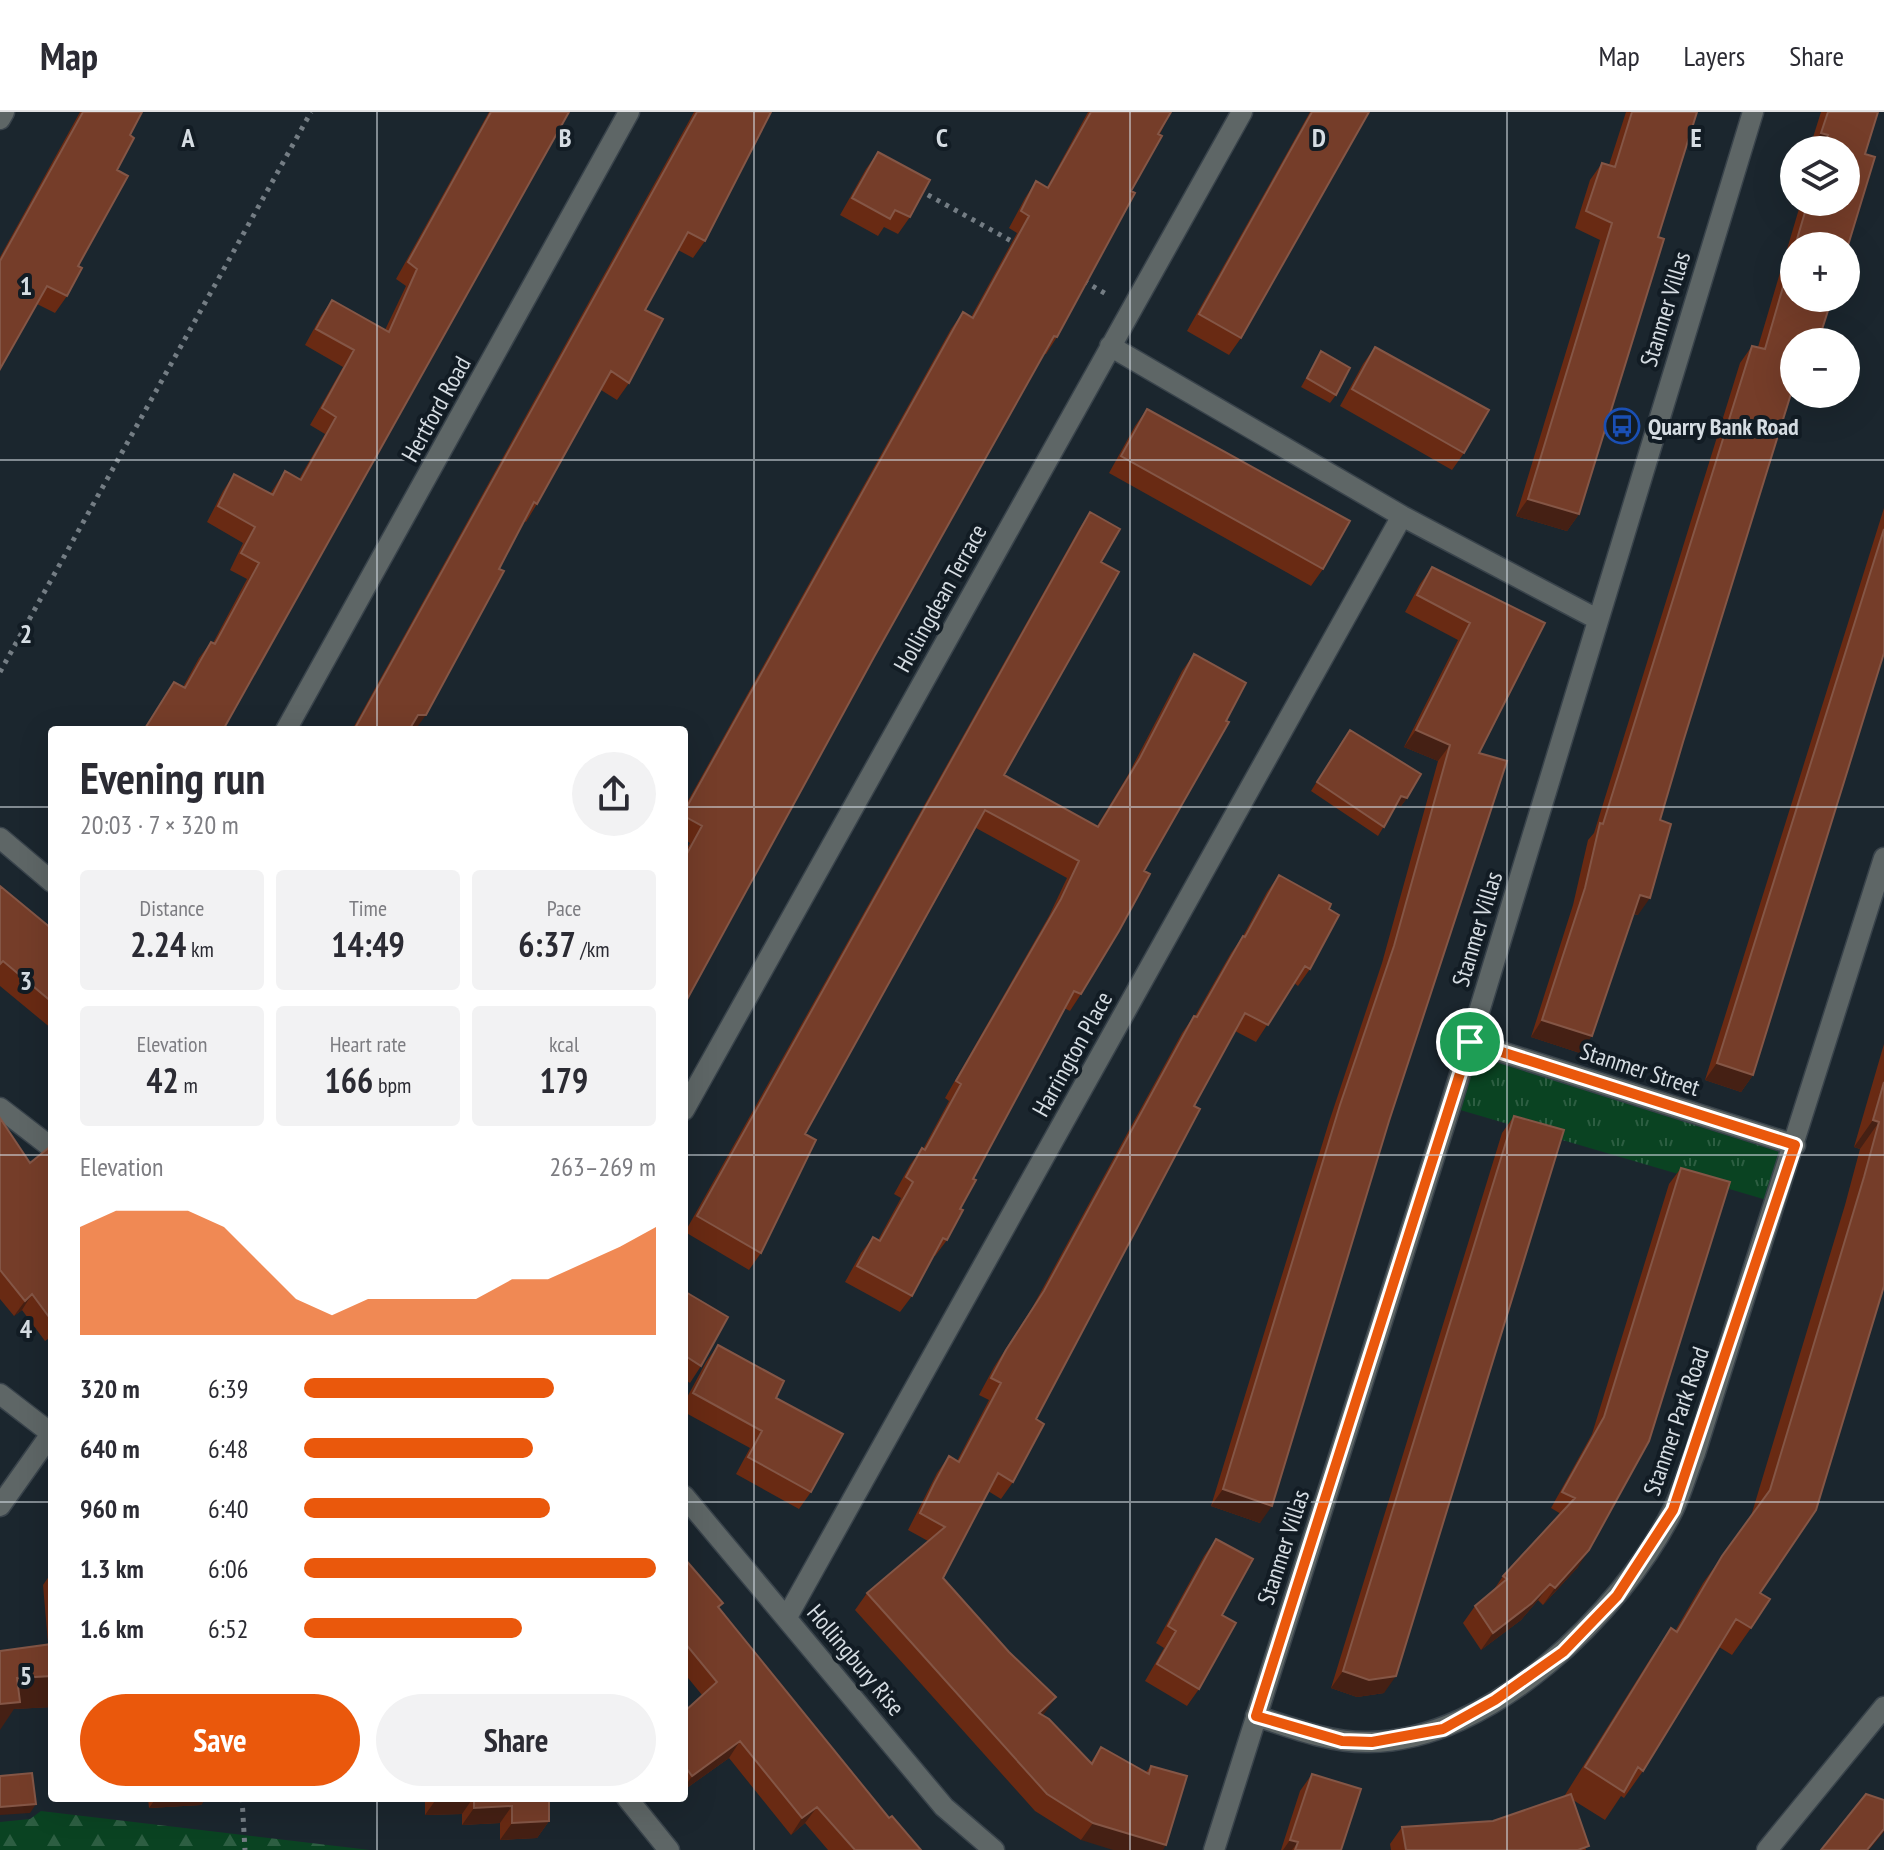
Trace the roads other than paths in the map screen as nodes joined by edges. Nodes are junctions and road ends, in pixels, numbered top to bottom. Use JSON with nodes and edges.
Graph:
{"nodes":[{"id":1,"x":4,"y":112,"type":"edge"},
{"id":2,"x":629,"y":112,"type":"edge"},
{"id":3,"x":1242,"y":112,"type":"edge"},
{"id":4,"x":1753,"y":112,"type":"edge"},
{"id":5,"x":0,"y":119,"type":"edge"},
{"id":6,"x":1110,"y":346,"type":"junction"},
{"id":7,"x":1402,"y":516,"type":"junction"},
{"id":8,"x":1597,"y":619,"type":"junction"},
{"id":9,"x":288,"y":726,"type":"edge"},
{"id":10,"x":0,"y":838,"type":"edge"},
{"id":11,"x":1884,"y":858,"type":"edge"},
{"id":12,"x":48,"y":879,"type":"edge"},
{"id":13,"x":1470,"y":1042,"type":"junction"},
{"id":14,"x":688,"y":1103,"type":"edge"},
{"id":15,"x":0,"y":1108,"type":"edge"},
{"id":16,"x":48,"y":1145,"type":"edge"},
{"id":17,"x":1795,"y":1145,"type":"junction"},
{"id":18,"x":0,"y":1394,"type":"edge"},
{"id":19,"x":48,"y":1431,"type":"edge"},
{"id":20,"x":48,"y":1440,"type":"edge"},
{"id":21,"x":688,"y":1501,"type":"edge"},
{"id":22,"x":0,"y":1506,"type":"edge"},
{"id":23,"x":787,"y":1617,"type":"junction"},
{"id":24,"x":1884,"y":1707,"type":"edge"},
{"id":25,"x":1256,"y":1716,"type":"junction"},
{"id":26,"x":630,"y":1802,"type":"edge"},
{"id":27,"x":669,"y":1850,"type":"edge"},
{"id":28,"x":994,"y":1850,"type":"edge"},
{"id":29,"x":1214,"y":1850,"type":"edge"},
{"id":30,"x":1767,"y":1850,"type":"edge"}],
"edges":[{"from":1,"to":5,"type":"street"},
{"from":2,"to":9,"type":"street","name":"Hertford Road"},
{"from":3,"to":6,"type":"street","name":"Hollingdean Terrace"},
{"from":4,"to":8,"type":"street","name":"Stanmer Villas"},
{"from":6,"to":7,"type":"street"},
{"from":6,"to":14,"type":"street","name":"Hollingdean Terrace"},
{"from":7,"to":8,"type":"street"},
{"from":7,"to":23,"type":"street","name":"Harrington Place"},
{"from":8,"to":13,"type":"street","name":"Stanmer Villas"},
{"from":10,"to":12,"type":"street"},
{"from":11,"to":17,"type":"street","name":"Stanmer Park Road"},
{"from":13,"to":17,"type":"street","name":"Stanmer Street"},
{"from":13,"to":25,"type":"street","name":"Stanmer Villas"},
{"from":15,"to":16,"type":"street"},
{"from":17,"to":25,"type":"street","name":"Stanmer Park Road"},
{"from":18,"to":19,"type":"street"},
{"from":20,"to":22,"type":"street"},
{"from":21,"to":23,"type":"street","name":"Hollingbury Rise"},
{"from":23,"to":28,"type":"street","name":"Hollingbury Rise"},
{"from":24,"to":30,"type":"street"},
{"from":25,"to":29,"type":"street","name":"Stanmer Villas"},
{"from":26,"to":27,"type":"street"}]}
